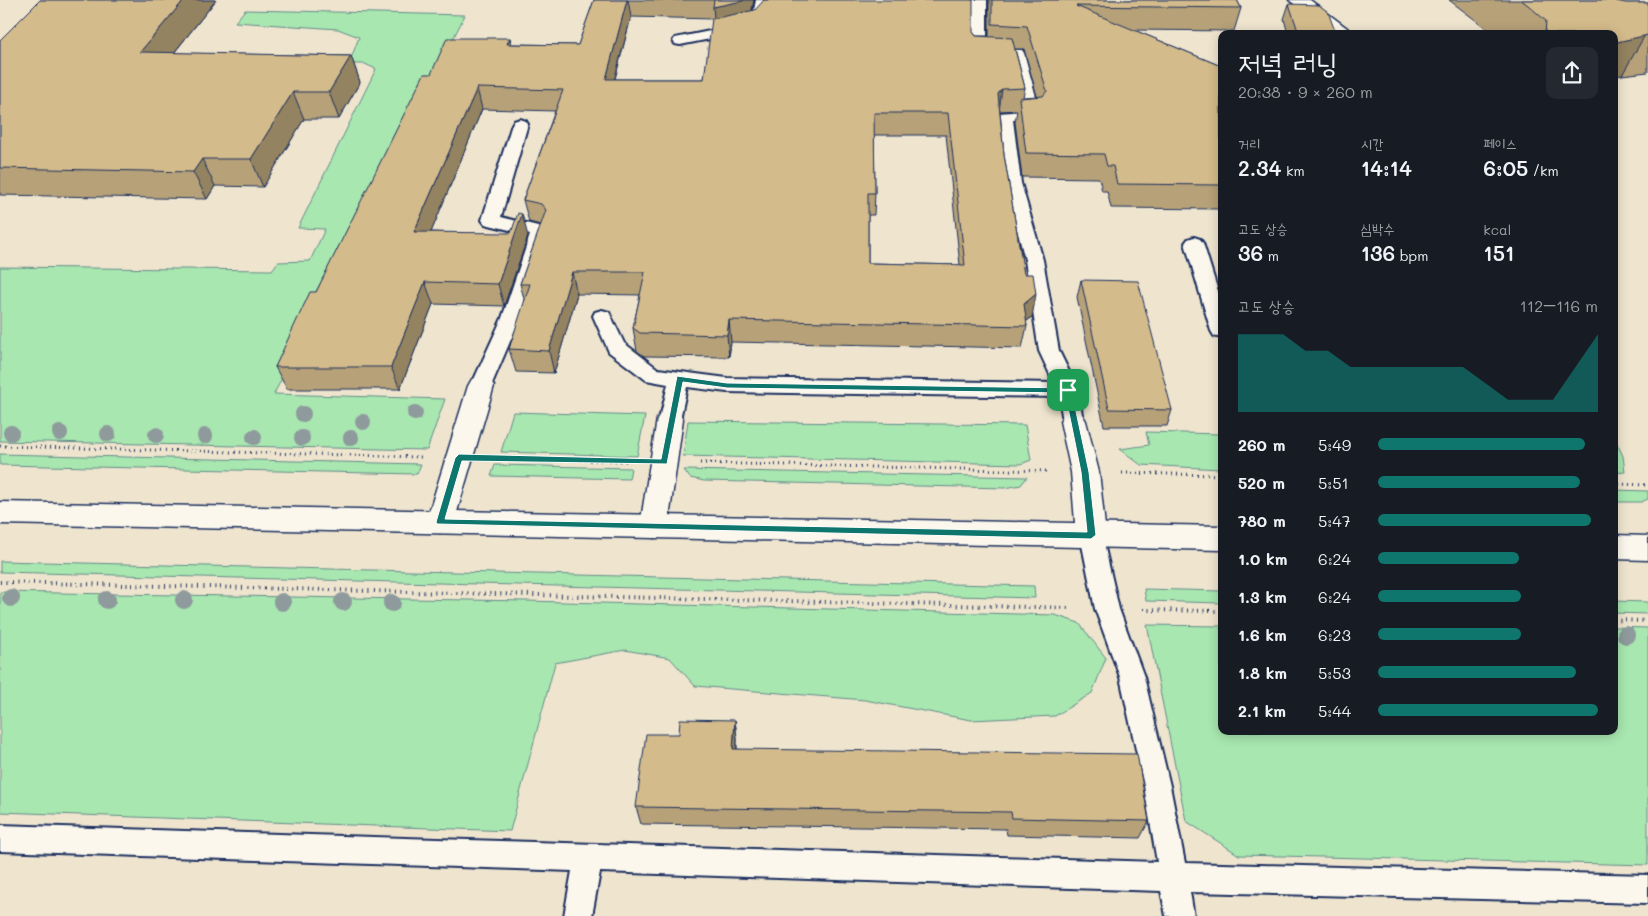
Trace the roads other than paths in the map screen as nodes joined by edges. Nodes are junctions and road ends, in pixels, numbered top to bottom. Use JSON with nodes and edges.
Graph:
{"nodes":[{"id":1,"x":763,"y":0,"type":"edge"},
{"id":2,"x":980,"y":0,"type":"edge"},
{"id":3,"x":1298,"y":0,"type":"edge"},
{"id":4,"x":1340,"y":30,"type":"edge"},
{"id":5,"x":680,"y":42,"type":"dead end"},
{"id":6,"x":520,"y":124,"type":"dead end"},
{"id":7,"x":1194,"y":243,"type":"dead end"},
{"id":8,"x":602,"y":316,"type":"dead end"},
{"id":9,"x":1218,"y":321,"type":"edge"},
{"id":10,"x":679,"y":378,"type":"junction"},
{"id":11,"x":481,"y":386,"type":"joint"},
{"id":12,"x":1068,"y":390,"type":"junction"},
{"id":13,"x":670,"y":419,"type":"joint"},
{"id":14,"x":1074,"y":421,"type":"joint"},
{"id":15,"x":0,"y":513,"type":"edge"},
{"id":16,"x":440,"y":522,"type":"junction"},
{"id":17,"x":654,"y":526,"type":"junction"},
{"id":18,"x":1091,"y":535,"type":"junction"},
{"id":19,"x":1218,"y":538,"type":"edge"},
{"id":20,"x":1618,"y":547,"type":"edge"},
{"id":21,"x":1648,"y":548,"type":"edge"},
{"id":22,"x":0,"y":838,"type":"edge"},
{"id":23,"x":590,"y":857,"type":"junction"},
{"id":24,"x":1173,"y":877,"type":"junction"},
{"id":25,"x":1648,"y":889,"type":"edge"},
{"id":26,"x":578,"y":916,"type":"edge"},
{"id":27,"x":1180,"y":916,"type":"edge"}],
"edges":[{"from":1,"to":5,"type":"lane"},
{"from":2,"to":12,"type":"lane"},
{"from":3,"to":4,"type":"main road"},
{"from":6,"to":11,"type":"lane"},
{"from":7,"to":9,"type":"lane"},
{"from":8,"to":10,"type":"lane"},
{"from":10,"to":12,"type":"lane"},
{"from":10,"to":13,"type":"lane"},
{"from":11,"to":16,"type":"main road"},
{"from":12,"to":14,"type":"lane"},
{"from":13,"to":17,"type":"main road"},
{"from":14,"to":18,"type":"main road"},
{"from":15,"to":16,"type":"main road"},
{"from":16,"to":17,"type":"main road"},
{"from":17,"to":18,"type":"main road"},
{"from":18,"to":19,"type":"main road"},
{"from":18,"to":24,"type":"lane"},
{"from":20,"to":21,"type":"main road"},
{"from":22,"to":23,"type":"lane"},
{"from":23,"to":24,"type":"lane"},
{"from":23,"to":26,"type":"lane"},
{"from":24,"to":25,"type":"lane"},
{"from":24,"to":27,"type":"lane"}]}
